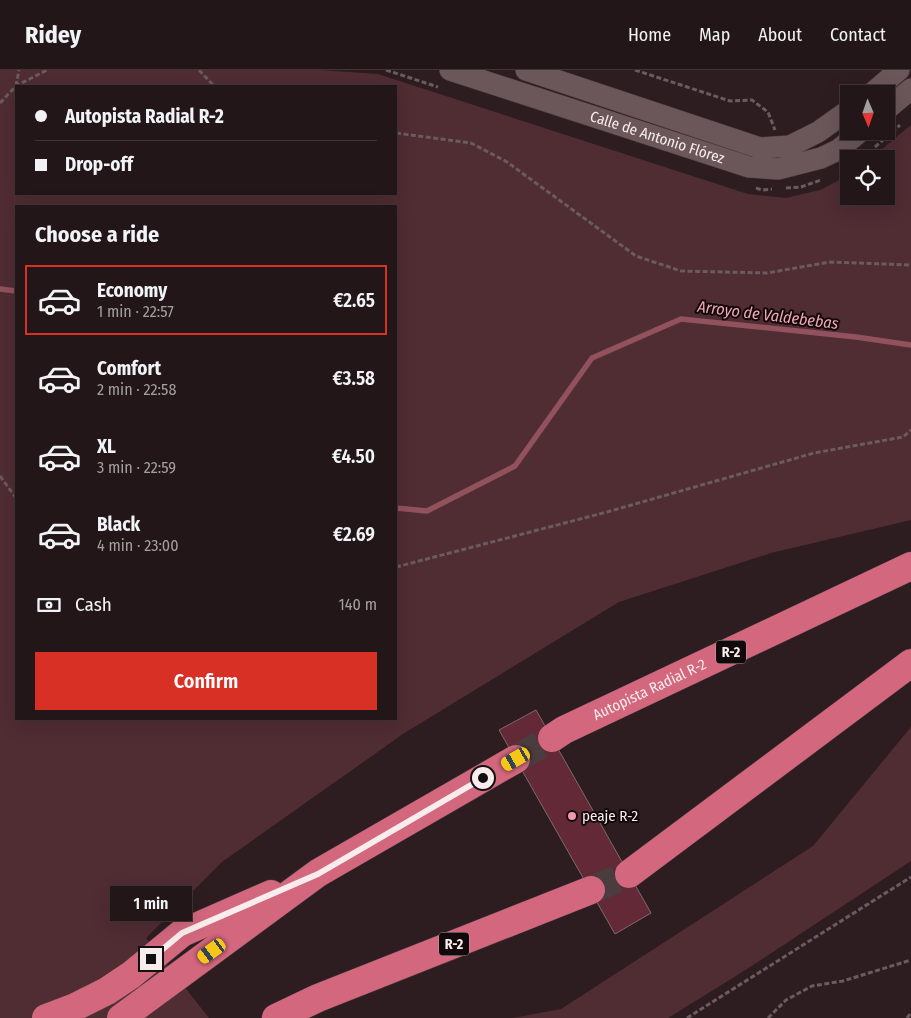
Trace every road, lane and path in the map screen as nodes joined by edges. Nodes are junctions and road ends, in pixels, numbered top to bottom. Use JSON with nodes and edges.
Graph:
{"nodes":[{"id":1,"x":19,"y":70,"type":"edge"},
{"id":2,"x":47,"y":70,"type":"edge"},
{"id":3,"x":199,"y":70,"type":"edge"},
{"id":4,"x":450,"y":70,"type":"edge"},
{"id":5,"x":526,"y":70,"type":"edge"},
{"id":6,"x":635,"y":70,"type":"edge"},
{"id":7,"x":899,"y":70,"type":"edge"},
{"id":8,"x":16,"y":85,"type":"edge"},
{"id":9,"x":18,"y":85,"type":"edge"},
{"id":10,"x":213,"y":85,"type":"edge"},
{"id":11,"x":882,"y":85,"type":"edge"},
{"id":12,"x":15,"y":87,"type":"edge"},
{"id":13,"x":911,"y":89,"type":"edge"},
{"id":14,"x":895,"y":102,"type":"edge"},
{"id":15,"x":0,"y":103,"type":"edge"},
{"id":16,"x":840,"y":116,"type":"edge"},
{"id":17,"x":904,"y":122,"type":"dead end"},
{"id":18,"x":397,"y":133,"type":"edge"},
{"id":19,"x":850,"y":140,"type":"edge"},
{"id":20,"x":781,"y":147,"type":"junction"},
{"id":21,"x":871,"y":150,"type":"edge"},
{"id":22,"x":911,"y":265,"type":"edge"},
{"id":23,"x":911,"y":430,"type":"edge"},
{"id":24,"x":0,"y":476,"type":"edge"},
{"id":25,"x":15,"y":497,"type":"edge"},
{"id":26,"x":911,"y":566,"type":"edge"},
{"id":27,"x":397,"y":567,"type":"edge"},
{"id":28,"x":911,"y":663,"type":"edge"},
{"id":29,"x":552,"y":738,"type":"tunnel mouth"},
{"id":30,"x":516,"y":759,"type":"tunnel mouth"},
{"id":31,"x":318,"y":874,"type":"junction"},
{"id":32,"x":629,"y":874,"type":"tunnel mouth"},
{"id":33,"x":911,"y":877,"type":"edge"},
{"id":34,"x":591,"y":890,"type":"tunnel mouth"},
{"id":35,"x":911,"y":960,"type":"edge"},
{"id":36,"x":911,"y":1013,"type":"edge"},
{"id":37,"x":279,"y":1017,"type":"edge"},
{"id":38,"x":46,"y":1018,"type":"edge"},
{"id":39,"x":121,"y":1018,"type":"edge"},
{"id":40,"x":687,"y":1018,"type":"edge"},
{"id":41,"x":768,"y":1018,"type":"edge"},
{"id":42,"x":907,"y":1018,"type":"edge"}],
"edges":[{"from":1,"to":8,"type":"path"},
{"from":2,"to":9,"type":"path"},
{"from":3,"to":10,"type":"path"},
{"from":4,"to":19,"type":"street","name":"Calle de Antonio Flórez"},
{"from":5,"to":20,"type":"street","name":"Calle de Antonio Flórez"},
{"from":6,"to":20,"type":"path"},
{"from":7,"to":11,"type":"street"},
{"from":12,"to":15,"type":"path"},
{"from":13,"to":14,"type":"street"},
{"from":16,"to":20,"type":"street","name":"Calle de Antonio Flórez"},
{"from":17,"to":21,"type":"path"},
{"from":18,"to":22,"type":"path"},
{"from":23,"to":27,"type":"path"},
{"from":24,"to":25,"type":"path"},
{"from":26,"to":29,"type":"highway","name":"Autopista Radial R-2","number":"R-2"},
{"from":28,"to":32,"type":"highway"},
{"from":30,"to":31,"type":"highway"},
{"from":31,"to":38,"type":"highway"},
{"from":31,"to":39,"type":"highway"},
{"from":33,"to":40,"type":"path"},
{"from":34,"to":37,"type":"highway","number":"R-2"},
{"from":35,"to":41,"type":"path"},
{"from":36,"to":42,"type":"path"}]}
